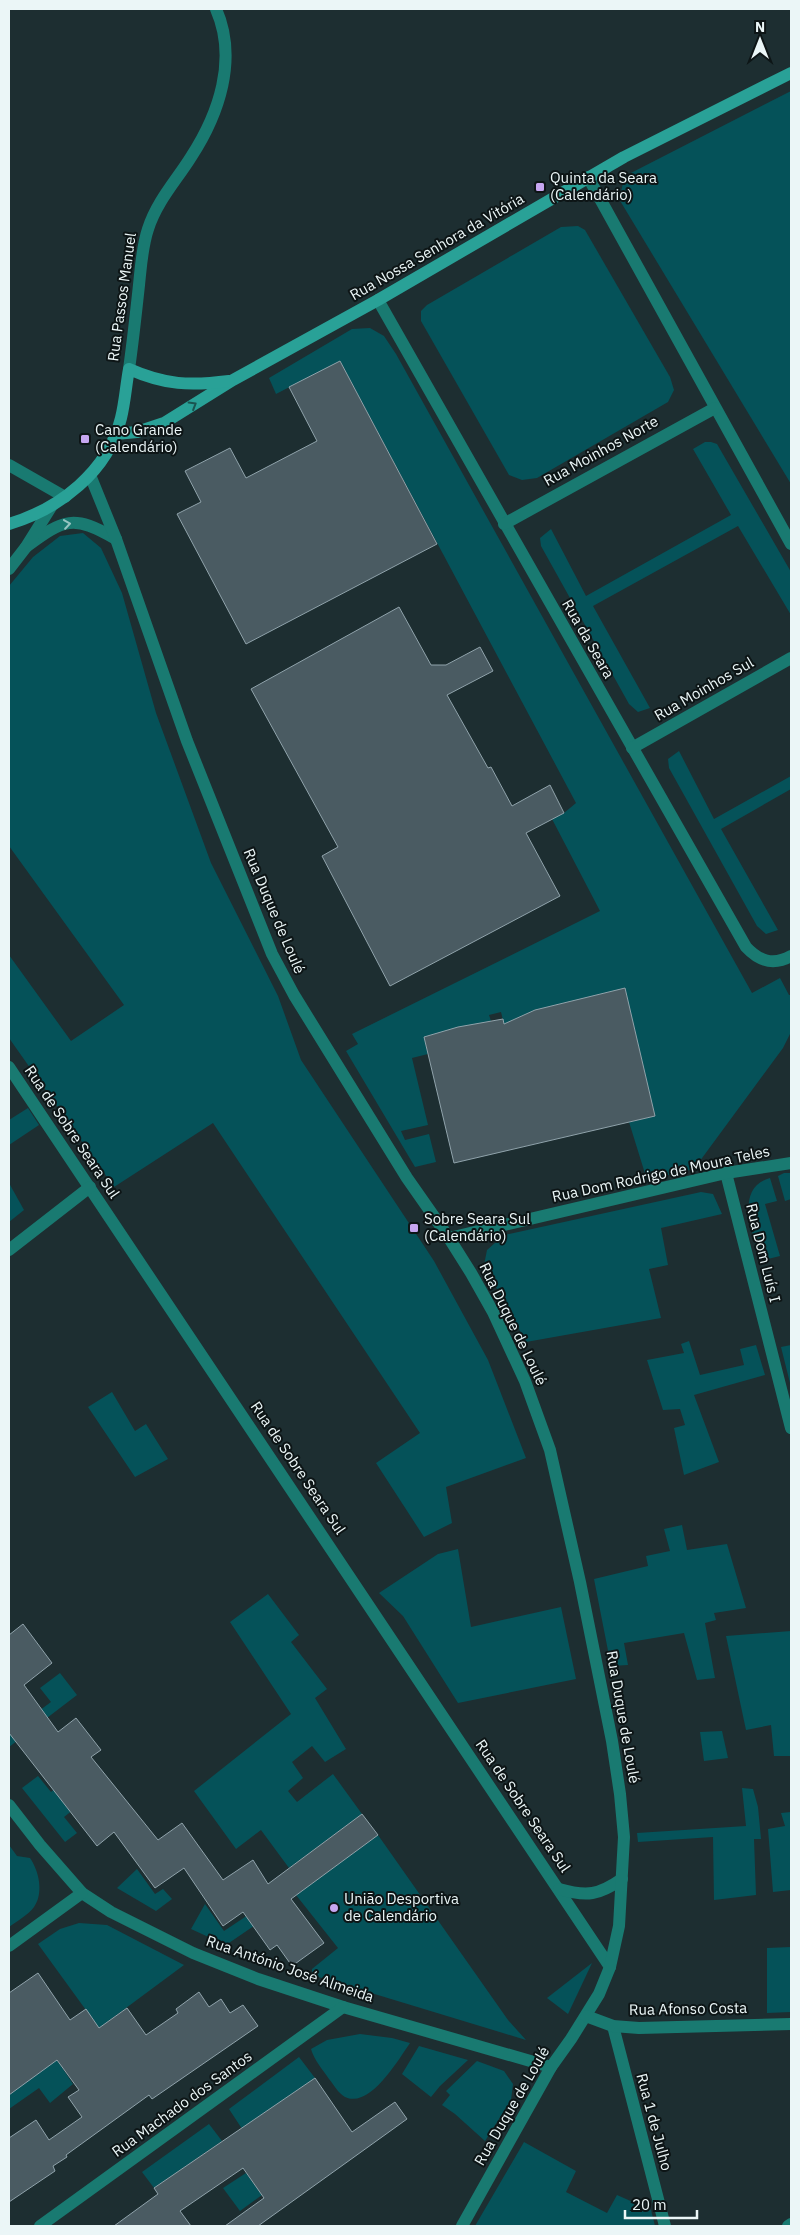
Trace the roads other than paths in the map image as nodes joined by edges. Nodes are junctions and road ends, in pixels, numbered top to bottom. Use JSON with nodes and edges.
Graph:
{"nodes":[{"id":1,"x":216,"y":9,"type":"edge"},
{"id":2,"x":791,"y":73,"type":"edge"},
{"id":3,"x":588,"y":177,"type":"junction"},
{"id":4,"x":378,"y":300,"type":"junction"},
{"id":5,"x":129,"y":369,"type":"junction"},
{"id":6,"x":234,"y":380,"type":"junction"},
{"id":7,"x":715,"y":408,"type":"junction"},
{"id":8,"x":116,"y":434,"type":"junction"},
{"id":9,"x":9,"y":466,"type":"edge"},
{"id":10,"x":90,"y":475,"type":"junction"},
{"id":11,"x":65,"y":498,"type":"junction"},
{"id":12,"x":51,"y":507,"type":"junction"},
{"id":13,"x":9,"y":524,"type":"edge"},
{"id":14,"x":504,"y":524,"type":"junction"},
{"id":15,"x":116,"y":539,"type":"junction"},
{"id":16,"x":791,"y":544,"type":"edge"},
{"id":17,"x":26,"y":547,"type":"junction"},
{"id":18,"x":9,"y":569,"type":"edge"},
{"id":19,"x":791,"y":658,"type":"edge"},
{"id":20,"x":632,"y":748,"type":"junction"},
{"id":21,"x":791,"y":956,"type":"edge"},
{"id":22,"x":9,"y":1067,"type":"edge"},
{"id":23,"x":791,"y":1163,"type":"edge"},
{"id":24,"x":726,"y":1174,"type":"junction"},
{"id":25,"x":90,"y":1187,"type":"junction"},
{"id":26,"x":449,"y":1238,"type":"junction"},
{"id":27,"x":9,"y":1250,"type":"edge"},
{"id":28,"x":791,"y":1428,"type":"edge"},
{"id":29,"x":9,"y":1805,"type":"edge"},
{"id":30,"x":622,"y":1879,"type":"junction"},
{"id":31,"x":559,"y":1889,"type":"junction"},
{"id":32,"x":82,"y":1893,"type":"junction"},
{"id":33,"x":9,"y":1946,"type":"edge"},
{"id":34,"x":610,"y":1966,"type":"junction"},
{"id":35,"x":343,"y":2007,"type":"junction"},
{"id":36,"x":586,"y":2016,"type":"junction"},
{"id":37,"x":791,"y":2024,"type":"edge"},
{"id":38,"x":613,"y":2026,"type":"junction"},
{"id":39,"x":551,"y":2067,"type":"junction"},
{"id":40,"x":791,"y":2224,"type":"edge"},
{"id":41,"x":40,"y":2226,"type":"edge"},
{"id":42,"x":462,"y":2226,"type":"edge"},
{"id":43,"x":664,"y":2226,"type":"edge"},
{"id":44,"x":788,"y":2226,"type":"edge"}],
"edges":[{"from":1,"to":5,"type":"street","name":"Rua Passos Manuel"},
{"from":2,"to":3,"type":"main road","name":"Rua Nossa Senhora da Vitória"},
{"from":3,"to":4,"type":"main road","name":"Rua Nossa Senhora da Vitória"},
{"from":3,"to":7,"type":"street"},
{"from":4,"to":6,"type":"main road","name":"Rua Nossa Senhora da Vitória"},
{"from":4,"to":14,"type":"street","name":"Rua da Seara"},
{"from":5,"to":6,"type":"main road","name":"Rua Nossa Senhora da Vitória"},
{"from":5,"to":8,"type":"main road","name":"Rua Passos Manuel"},
{"from":8,"to":6,"type":"main road","name":"Rua Nossa Senhora da Vitória","one_way":true},
{"from":7,"to":14,"type":"street","name":"Rua Moinhos Norte"},
{"from":7,"to":16,"type":"street"},
{"from":8,"to":10,"type":"main road","name":"Rua Passos Manuel"},
{"from":9,"to":11,"type":"street"},
{"from":10,"to":11,"type":"main road","name":"Rua Passos Manuel"},
{"from":10,"to":15,"type":"street","name":"Rua Duque de Loulé"},
{"from":11,"to":12,"type":"main road","name":"Rua Passos Manuel"},
{"from":12,"to":13,"type":"main road","name":"Rua Passos Manuel"},
{"from":12,"to":17,"type":"street"},
{"from":14,"to":20,"type":"street","name":"Rua da Seara"},
{"from":17,"to":15,"type":"street","one_way":true},
{"from":15,"to":26,"type":"street","name":"Rua Duque de Loulé"},
{"from":17,"to":18,"type":"street"},
{"from":19,"to":20,"type":"street","name":"Rua Moinhos Sul"},
{"from":20,"to":21,"type":"street","name":"Rua da Seara"},
{"from":22,"to":25,"type":"street","name":"Rua de Sobre Seara Sul"},
{"from":23,"to":24,"type":"street","name":"Rua Dom Rodrigo de Moura Teles"},
{"from":24,"to":26,"type":"street","name":"Rua Dom Rodrigo de Moura Teles"},
{"from":24,"to":28,"type":"street","name":"Rua Dom Luís I"},
{"from":25,"to":27,"type":"street"},
{"from":25,"to":31,"type":"street","name":"Rua de Sobre Seara Sul"},
{"from":26,"to":30,"type":"street","name":"Rua Duque de Loulé"},
{"from":29,"to":32,"type":"street","name":"Rua António José Almeida"},
{"from":30,"to":31,"type":"street","name":"Rua de Sobre Seara Sul"},
{"from":30,"to":34,"type":"street","name":"Rua Duque de Loulé"},
{"from":31,"to":34,"type":"street","name":"Rua de Sobre Seara Sul"},
{"from":32,"to":33,"type":"street"},
{"from":32,"to":35,"type":"street","name":"Rua António José Almeida"},
{"from":34,"to":36,"type":"street","name":"Rua Duque de Loulé"},
{"from":35,"to":39,"type":"street","name":"Rua António José Almeida"},
{"from":35,"to":41,"type":"street","name":"Rua Machado dos Santos"},
{"from":36,"to":38,"type":"street","name":"Rua Afonso Costa"},
{"from":36,"to":39,"type":"street","name":"Rua Duque de Loulé"},
{"from":37,"to":38,"type":"street","name":"Rua Afonso Costa"},
{"from":38,"to":43,"type":"street","name":"Rua 1 de Julho"},
{"from":39,"to":42,"type":"street","name":"Rua Duque de Loulé"},
{"from":40,"to":44,"type":"street"}]}
